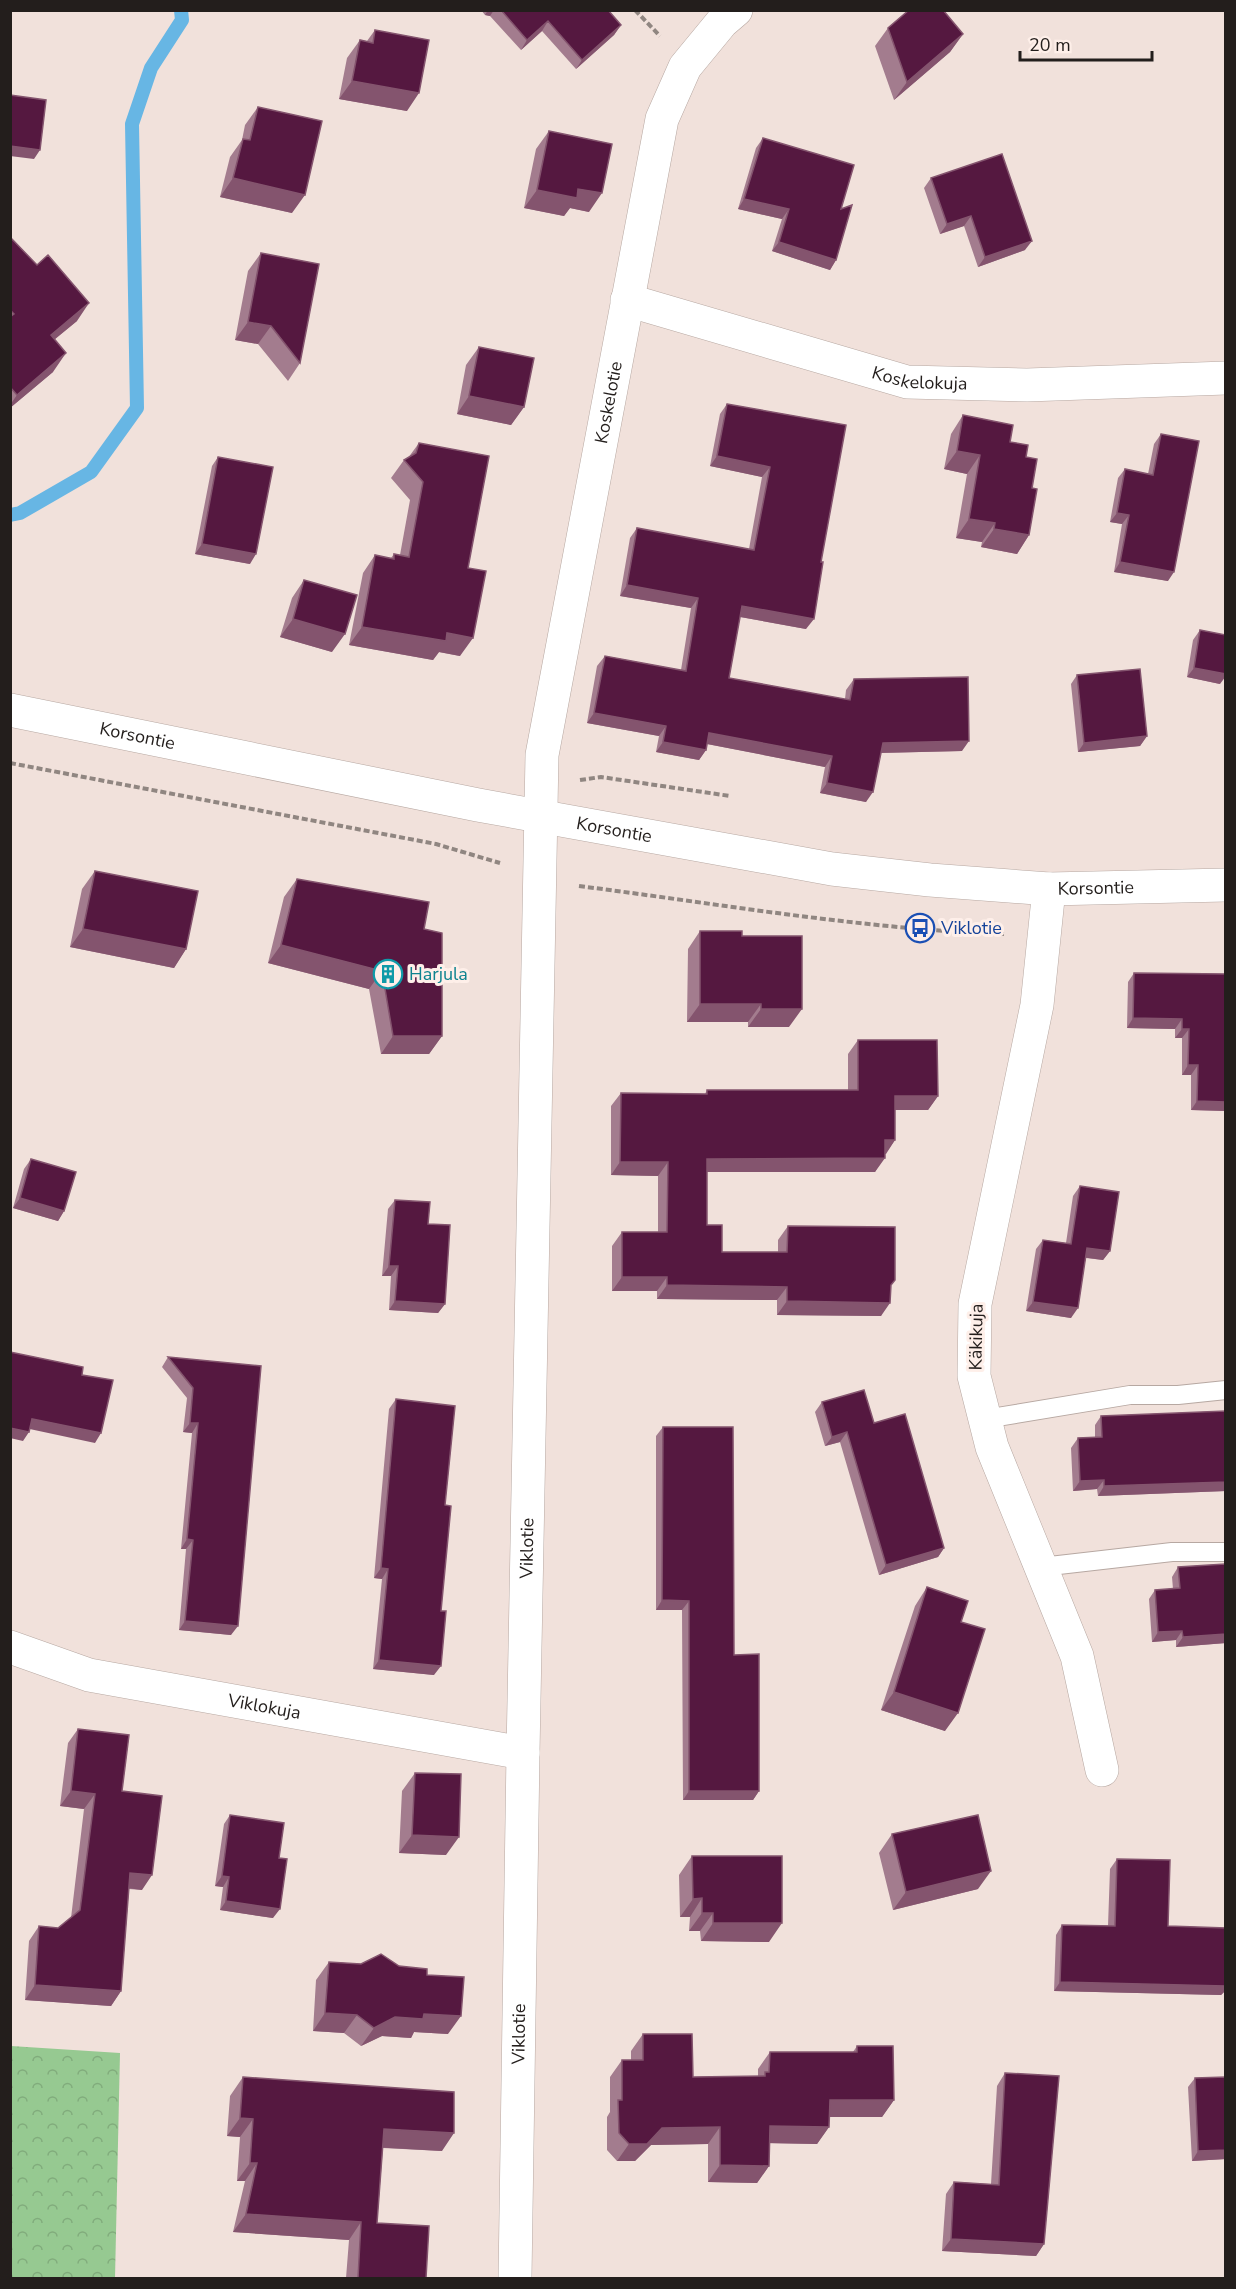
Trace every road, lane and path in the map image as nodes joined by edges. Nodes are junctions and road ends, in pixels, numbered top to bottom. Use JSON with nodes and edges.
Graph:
{"nodes":[{"id":1,"x":736,"y":10,"type":"edge"},
{"id":2,"x":627,"y":300,"type":"junction"},
{"id":3,"x":1226,"y":378,"type":"edge"},
{"id":4,"x":10,"y":710,"type":"edge"},
{"id":5,"x":601,"y":777,"type":"dead end"},
{"id":6,"x":730,"y":796,"type":"dead end"},
{"id":7,"x":540,"y":817,"type":"junction"},
{"id":8,"x":1226,"y":885,"type":"edge"},
{"id":9,"x":1049,"y":889,"type":"junction"},
{"id":10,"x":1226,"y":1390,"type":"edge"},
{"id":11,"x":985,"y":1419,"type":"junction"},
{"id":12,"x":1226,"y":1552,"type":"edge"},
{"id":13,"x":1041,"y":1568,"type":"junction"},
{"id":14,"x":10,"y":1647,"type":"edge"},
{"id":15,"x":523,"y":1753,"type":"junction"},
{"id":16,"x":1102,"y":1770,"type":"dead end"},
{"id":17,"x":515,"y":2278,"type":"edge"}],
"edges":[{"from":1,"to":2,"type":"street","name":"Koskelotie"},
{"from":2,"to":3,"type":"street","name":"Koskelokuja"},
{"from":2,"to":7,"type":"street","name":"Koskelotie"},
{"from":4,"to":7,"type":"street","name":"Korsontie"},
{"from":5,"to":6,"type":"path"},
{"from":7,"to":9,"type":"street","name":"Korsontie"},
{"from":7,"to":15,"type":"street","name":"Viklotie"},
{"from":8,"to":9,"type":"street","name":"Korsontie"},
{"from":9,"to":11,"type":"street","name":"Käkikuja"},
{"from":10,"to":11,"type":"lane"},
{"from":11,"to":13,"type":"street","name":"Käkikuja"},
{"from":12,"to":13,"type":"lane"},
{"from":13,"to":16,"type":"street","name":"Käkikuja"},
{"from":14,"to":15,"type":"street","name":"Viklokuja"},
{"from":15,"to":17,"type":"street","name":"Viklotie"}]}
